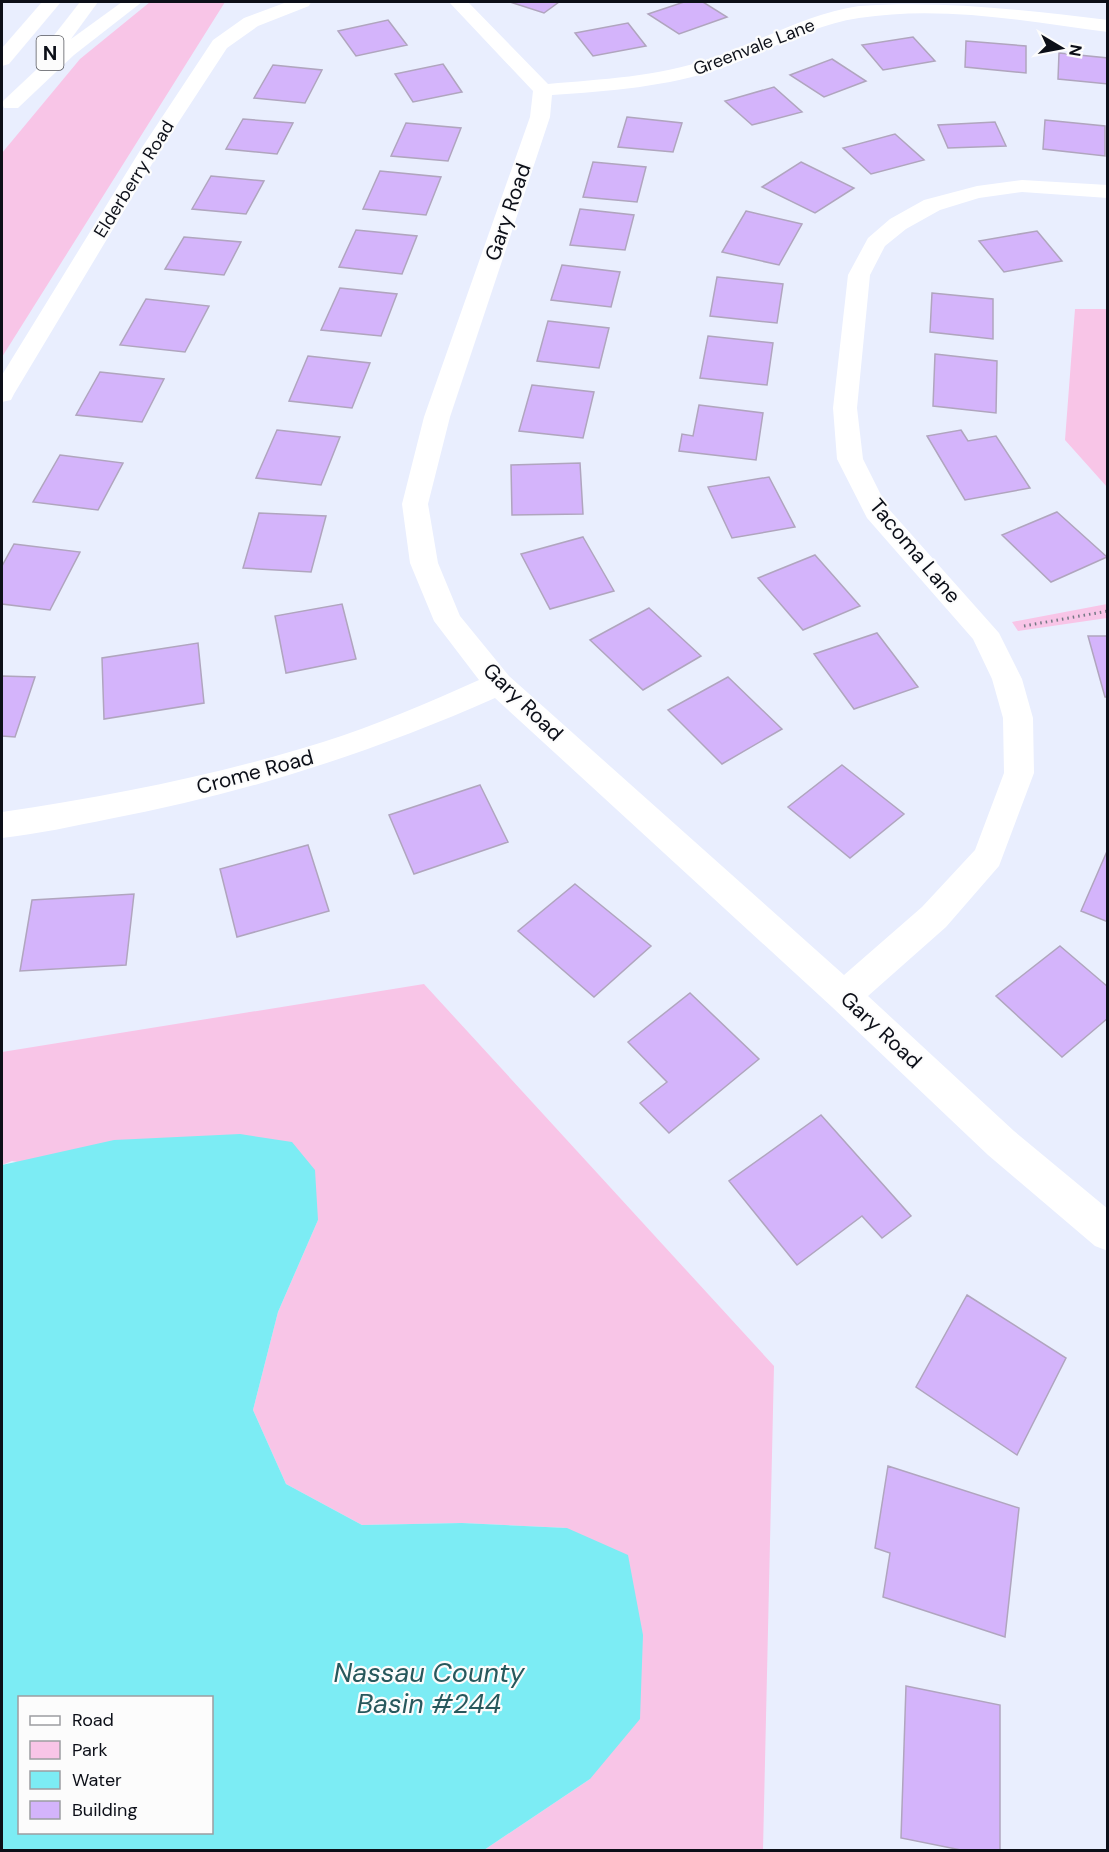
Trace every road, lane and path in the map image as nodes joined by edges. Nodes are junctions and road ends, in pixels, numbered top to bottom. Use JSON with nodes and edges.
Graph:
{"nodes":[{"id":1,"x":52,"y":2,"type":"edge"},
{"id":2,"x":89,"y":2,"type":"edge"},
{"id":3,"x":133,"y":2,"type":"edge"},
{"id":4,"x":302,"y":2,"type":"edge"},
{"id":5,"x":458,"y":2,"type":"edge"},
{"id":6,"x":22,"y":7,"type":"dead end"},
{"id":7,"x":1107,"y":26,"type":"edge"},
{"id":8,"x":2,"y":44,"type":"edge"},
{"id":9,"x":2,"y":60,"type":"edge"},
{"id":10,"x":543,"y":90,"type":"junction"},
{"id":11,"x":6,"y":110,"type":"edge"},
{"id":12,"x":1107,"y":192,"type":"edge"},
{"id":13,"x":2,"y":394,"type":"edge"},
{"id":14,"x":1107,"y":611,"type":"edge"},
{"id":15,"x":985,"y":633,"type":"junction"},
{"id":16,"x":499,"y":684,"type":"junction"},
{"id":17,"x":2,"y":825,"type":"edge"},
{"id":18,"x":844,"y":996,"type":"junction"},
{"id":19,"x":1107,"y":1233,"type":"edge"}],
"edges":[{"from":1,"to":9,"type":"main road","number":"N"},
{"from":2,"to":11,"type":"main road","number":"N"},
{"from":3,"to":11,"type":"main road"},
{"from":4,"to":13,"type":"main road","name":"Elderberry Road"},
{"from":5,"to":10,"type":"main road"},
{"from":6,"to":8,"type":"main road"},
{"from":7,"to":10,"type":"main road","name":"Greenvale Lane"},
{"from":10,"to":16,"type":"main road","name":"Gary Road"},
{"from":12,"to":15,"type":"main road","name":"Tacoma Lane"},
{"from":14,"to":15,"type":"path"},
{"from":15,"to":18,"type":"main road","name":"Tacoma Lane"},
{"from":16,"to":17,"type":"main road","name":"Crome Road"},
{"from":16,"to":18,"type":"main road","name":"Gary Road"},
{"from":18,"to":19,"type":"main road","name":"Gary Road"}]}
